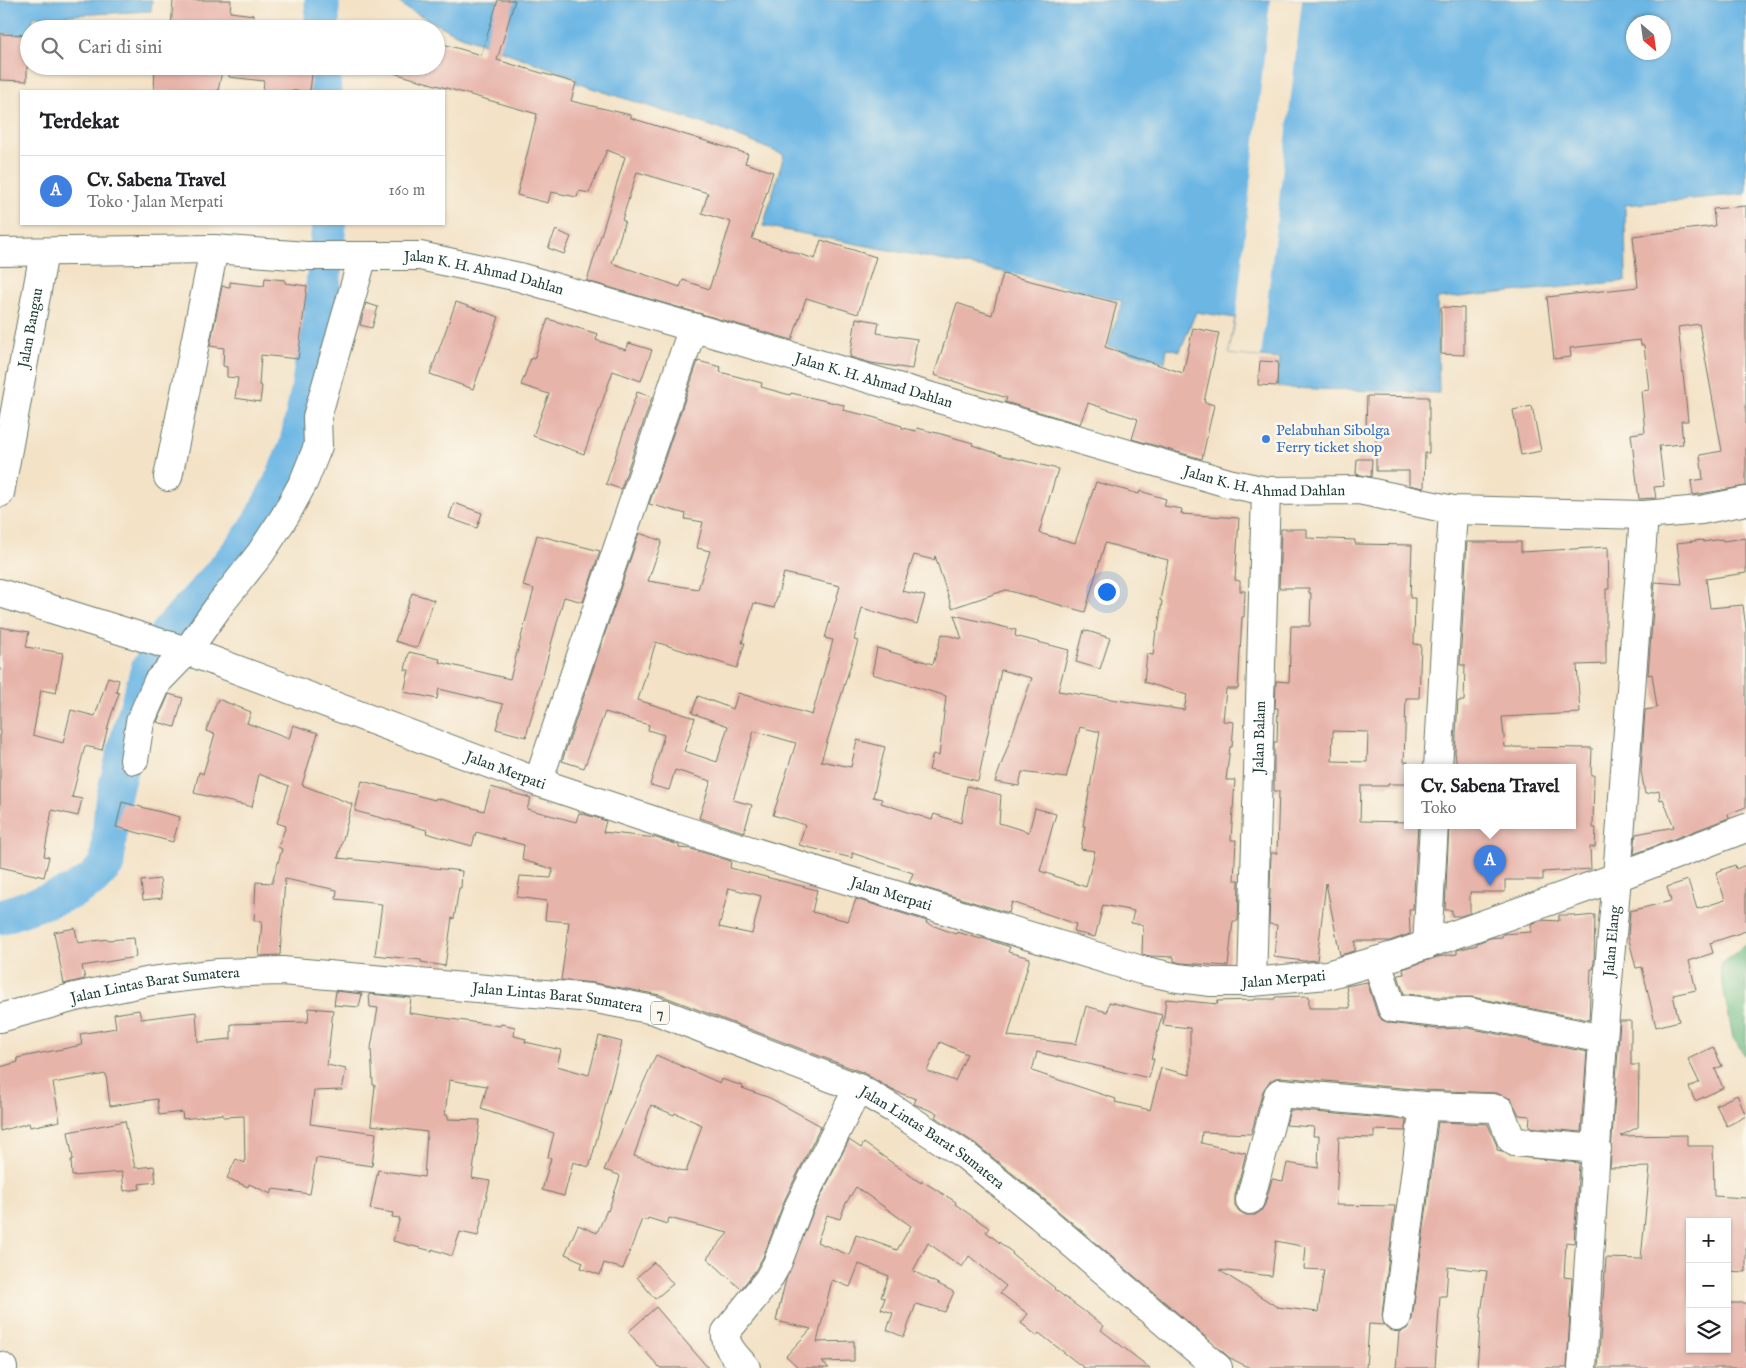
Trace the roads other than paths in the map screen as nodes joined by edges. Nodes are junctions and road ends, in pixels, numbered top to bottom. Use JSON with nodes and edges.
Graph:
{"nodes":[{"id":1,"x":214,"y":249,"type":"junction"},
{"id":2,"x":0,"y":252,"type":"edge"},
{"id":3,"x":44,"y":252,"type":"junction"},
{"id":4,"x":357,"y":256,"type":"junction"},
{"id":5,"x":693,"y":327,"type":"junction"},
{"id":6,"x":168,"y":477,"type":"dead end"},
{"id":7,"x":1266,"y":491,"type":"junction"},
{"id":8,"x":0,"y":493,"type":"edge"},
{"id":9,"x":1746,"y":501,"type":"edge"},
{"id":10,"x":1453,"y":510,"type":"junction"},
{"id":11,"x":1644,"y":515,"type":"junction"},
{"id":12,"x":0,"y":593,"type":"edge"},
{"id":13,"x":183,"y":650,"type":"junction"},
{"id":14,"x":134,"y":760,"type":"dead end"},
{"id":15,"x":1438,"y":764,"type":"edge"},
{"id":16,"x":538,"y":782,"type":"junction"},
{"id":17,"x":1746,"y":828,"type":"edge"},
{"id":18,"x":1434,"y":829,"type":"edge"},
{"id":19,"x":1617,"y":877,"type":"junction"},
{"id":20,"x":1427,"y":945,"type":"junction"},
{"id":21,"x":1377,"y":962,"type":"junction"},
{"id":22,"x":1252,"y":982,"type":"junction"},
{"id":23,"x":0,"y":1018,"type":"edge"},
{"id":24,"x":1603,"y":1039,"type":"junction"},
{"id":25,"x":858,"y":1088,"type":"junction"},
{"id":26,"x":1424,"y":1106,"type":"junction"},
{"id":27,"x":1597,"y":1150,"type":"junction"},
{"id":28,"x":1250,"y":1200,"type":"dead end"},
{"id":29,"x":1397,"y":1317,"type":"dead end"},
{"id":30,"x":746,"y":1368,"type":"edge"},
{"id":31,"x":1218,"y":1368,"type":"edge"},
{"id":32,"x":1582,"y":1368,"type":"edge"}],
"edges":[{"from":1,"to":3,"type":"main road","name":"Jalan K. H. Ahmad Dahlan"},
{"from":1,"to":4,"type":"main road","name":"Jalan K. H. Ahmad Dahlan"},
{"from":1,"to":6,"type":"main road"},
{"from":2,"to":3,"type":"main road","name":"Jalan K. H. Ahmad Dahlan"},
{"from":3,"to":8,"type":"main road","name":"Jalan Bangau"},
{"from":4,"to":5,"type":"main road","name":"Jalan K. H. Ahmad Dahlan"},
{"from":4,"to":13,"type":"main road"},
{"from":5,"to":7,"type":"main road","name":"Jalan K. H. Ahmad Dahlan"},
{"from":5,"to":16,"type":"main road"},
{"from":7,"to":10,"type":"main road","name":"Jalan K. H. Ahmad Dahlan"},
{"from":7,"to":22,"type":"main road","name":"Jalan Balam"},
{"from":9,"to":11,"type":"main road","name":"Jalan K. H. Ahmad Dahlan"},
{"from":10,"to":11,"type":"main road","name":"Jalan K. H. Ahmad Dahlan"},
{"from":10,"to":15,"type":"main road"},
{"from":11,"to":19,"type":"main road","name":"Jalan Elang"},
{"from":12,"to":13,"type":"main road","name":"Jalan Merpati"},
{"from":13,"to":14,"type":"main road"},
{"from":13,"to":16,"type":"main road","name":"Jalan Merpati"},
{"from":16,"to":22,"type":"main road","name":"Jalan Merpati"},
{"from":17,"to":19,"type":"main road","name":"Jalan Merpati"},
{"from":18,"to":20,"type":"main road"},
{"from":19,"to":20,"type":"main road","name":"Jalan Merpati"},
{"from":19,"to":24,"type":"main road","name":"Jalan Elang"},
{"from":20,"to":21,"type":"main road","name":"Jalan Merpati"},
{"from":21,"to":22,"type":"main road","name":"Jalan Merpati"},
{"from":21,"to":24,"type":"main road"},
{"from":23,"to":25,"type":"main road","name":"Jalan Lintas Barat Sumatera","number":"7"},
{"from":24,"to":27,"type":"main road","name":"Jalan Elang"},
{"from":25,"to":30,"type":"main road"},
{"from":25,"to":31,"type":"main road","name":"Jalan Lintas Barat Sumatera","number":"7"},
{"from":26,"to":27,"type":"main road"},
{"from":26,"to":28,"type":"main road"},
{"from":26,"to":29,"type":"main road"},
{"from":27,"to":32,"type":"main road","name":"Jalan Elang"}]}
